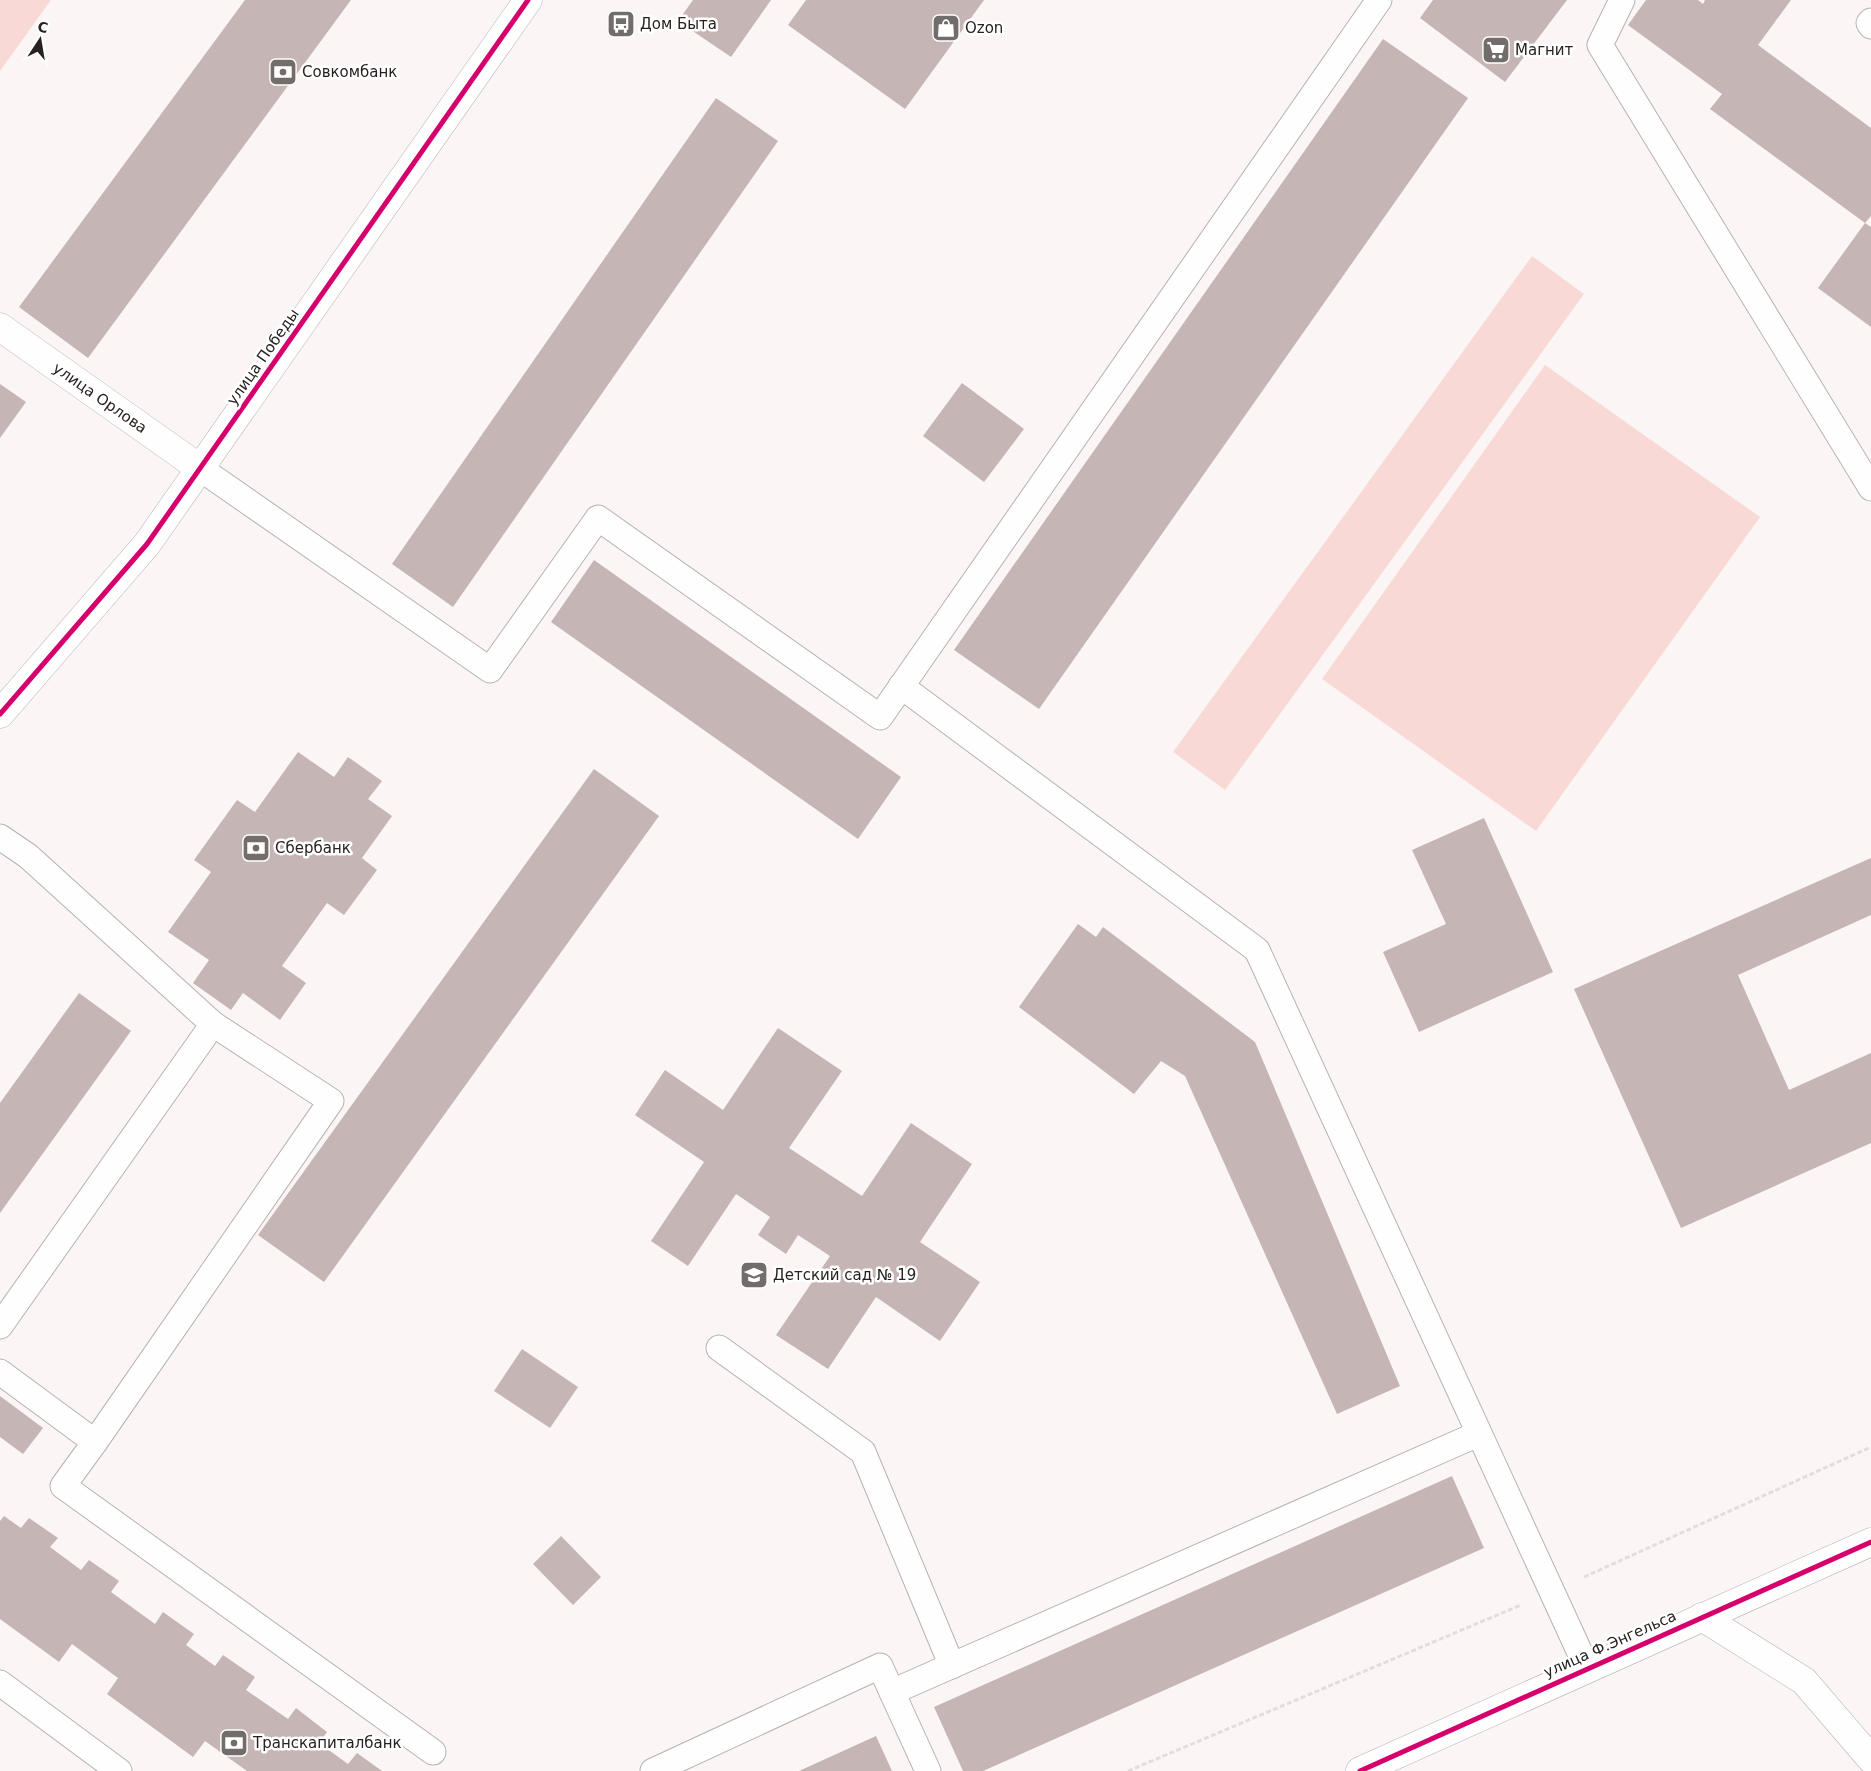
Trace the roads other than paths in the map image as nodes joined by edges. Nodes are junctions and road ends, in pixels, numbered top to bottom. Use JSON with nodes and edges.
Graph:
{"nodes":[{"id":1,"x":528,"y":0,"type":"edge"},
{"id":2,"x":1379,"y":0,"type":"edge"},
{"id":3,"x":1622,"y":0,"type":"edge"},
{"id":4,"x":1871,"y":20,"type":"edge"},
{"id":5,"x":1871,"y":26,"type":"edge"},
{"id":6,"x":0,"y":327,"type":"edge"},
{"id":7,"x":201,"y":469,"type":"junction"},
{"id":8,"x":1871,"y":488,"type":"edge"},
{"id":9,"x":901,"y":686,"type":"junction"},
{"id":10,"x":0,"y":714,"type":"edge"},
{"id":11,"x":0,"y":837,"type":"edge"},
{"id":12,"x":213,"y":1024,"type":"junction"},
{"id":13,"x":0,"y":1326,"type":"edge"},
{"id":14,"x":719,"y":1348,"type":"dead end"},
{"id":15,"x":0,"y":1372,"type":"edge"},
{"id":16,"x":1478,"y":1434,"type":"junction"},
{"id":17,"x":95,"y":1442,"type":"junction"},
{"id":18,"x":1871,"y":1542,"type":"edge"},
{"id":19,"x":1702,"y":1617,"type":"junction"},
{"id":20,"x":952,"y":1666,"type":"junction"},
{"id":21,"x":1587,"y":1668,"type":"junction"},
{"id":22,"x":0,"y":1683,"type":"edge"},
{"id":23,"x":892,"y":1692,"type":"junction"},
{"id":24,"x":433,"y":1752,"type":"dead end"},
{"id":25,"x":1871,"y":1759,"type":"edge"},
{"id":26,"x":119,"y":1771,"type":"edge"},
{"id":27,"x":653,"y":1771,"type":"edge"},
{"id":28,"x":928,"y":1771,"type":"edge"},
{"id":29,"x":1360,"y":1771,"type":"edge"}],
"edges":[{"from":1,"to":7,"type":"street","name":"улица Победы"},
{"from":2,"to":9,"type":"lane"},
{"from":3,"to":8,"type":"lane"},
{"from":4,"to":5,"type":"lane"},
{"from":6,"to":7,"type":"street","name":"улица Орлова"},
{"from":7,"to":9,"type":"lane"},
{"from":7,"to":10,"type":"street","name":"улица Победы"},
{"from":9,"to":16,"type":"lane"},
{"from":11,"to":12,"type":"lane"},
{"from":12,"to":13,"type":"lane"},
{"from":12,"to":17,"type":"lane"},
{"from":14,"to":20,"type":"lane"},
{"from":15,"to":17,"type":"lane"},
{"from":16,"to":20,"type":"lane"},
{"from":16,"to":21,"type":"lane"},
{"from":17,"to":24,"type":"lane"},
{"from":18,"to":19,"type":"street","name":"улица Ф.Энгельса"},
{"from":19,"to":21,"type":"street","name":"улица Ф.Энгельса"},
{"from":19,"to":25,"type":"street"},
{"from":20,"to":23,"type":"lane"},
{"from":21,"to":29,"type":"street","name":"улица Ф.Энгельса"},
{"from":22,"to":26,"type":"lane"},
{"from":23,"to":27,"type":"lane"},
{"from":23,"to":28,"type":"lane"}]}
